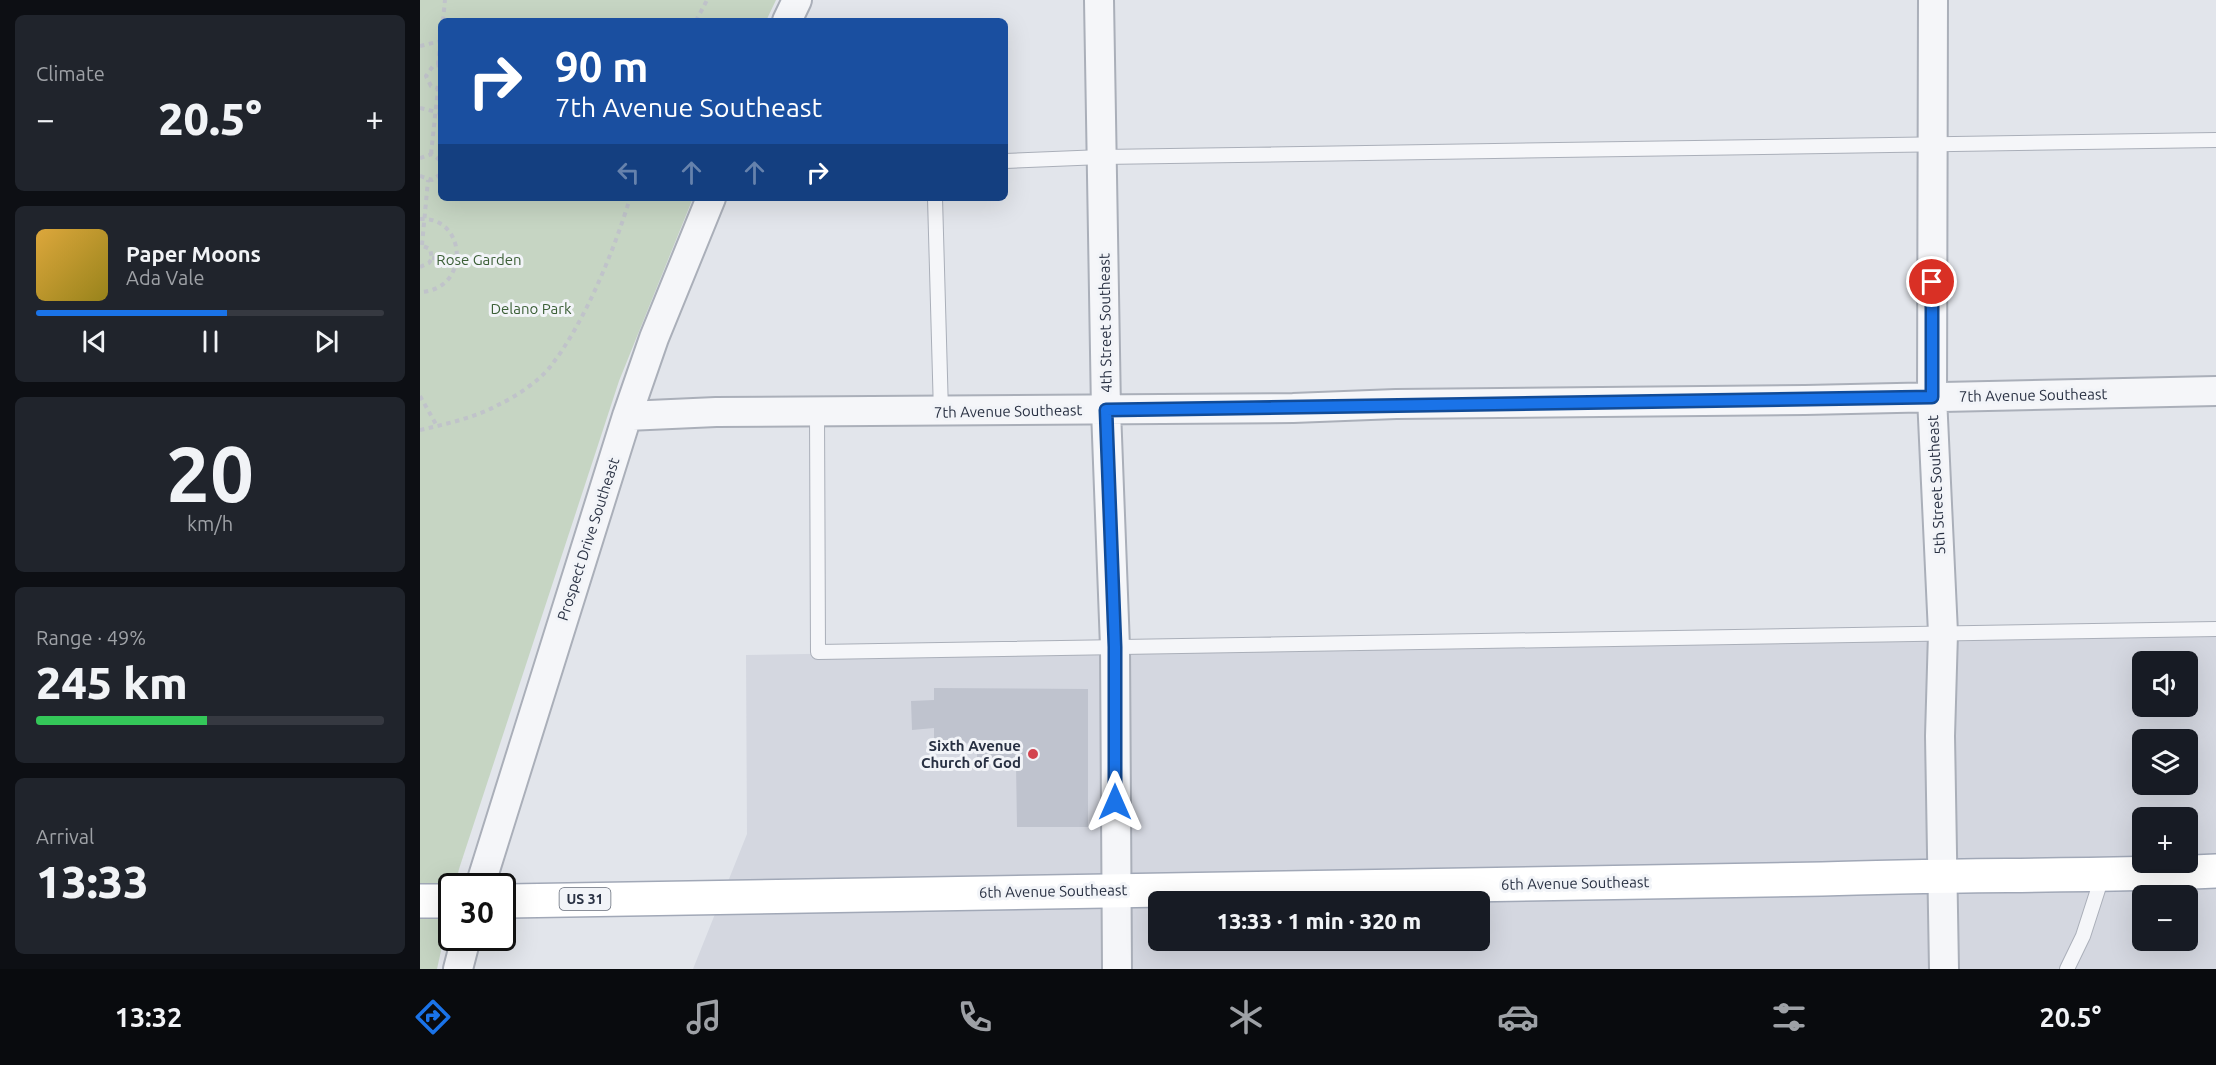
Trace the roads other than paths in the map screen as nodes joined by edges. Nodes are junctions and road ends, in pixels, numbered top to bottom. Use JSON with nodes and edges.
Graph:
{"nodes":[{"id":1,"x":797,"y":0,"type":"edge"},
{"id":2,"x":1099,"y":0,"type":"edge"},
{"id":3,"x":1933,"y":0,"type":"edge"},
{"id":4,"x":788,"y":18,"type":"edge"},
{"id":5,"x":2216,"y":140,"type":"edge"},
{"id":6,"x":1933,"y":144,"type":"junction"},
{"id":7,"x":1102,"y":157,"type":"junction"},
{"id":8,"x":1008,"y":161,"type":"edge"},
{"id":9,"x":710,"y":201,"type":"edge"},
{"id":10,"x":935,"y":201,"type":"edge"},
{"id":11,"x":2216,"y":391,"type":"edge"},
{"id":12,"x":1932,"y":397,"type":"junction"},
{"id":13,"x":1106,"y":410,"type":"junction"},
{"id":14,"x":941,"y":412,"type":"junction"},
{"id":15,"x":817,"y":413,"type":"junction"},
{"id":16,"x":627,"y":416,"type":"junction"},
{"id":17,"x":2216,"y":629,"type":"edge"},
{"id":18,"x":1943,"y":633,"type":"junction"},
{"id":19,"x":1115,"y":647,"type":"junction"},
{"id":20,"x":2216,"y":871,"type":"edge"},
{"id":21,"x":484,"y":873,"type":"edge"},
{"id":22,"x":1944,"y":874,"type":"junction"},
{"id":23,"x":2102,"y":877,"type":"junction"},
{"id":24,"x":1115,"y":890,"type":"junction"},
{"id":25,"x":420,"y":901,"type":"edge"},
{"id":26,"x":438,"y":901,"type":"edge"},
{"id":27,"x":516,"y":901,"type":"edge"},
{"id":28,"x":463,"y":951,"type":"edge"},
{"id":29,"x":458,"y":969,"type":"edge"},
{"id":30,"x":1117,"y":969,"type":"edge"},
{"id":31,"x":1944,"y":969,"type":"edge"},
{"id":32,"x":2067,"y":969,"type":"edge"}],
"edges":[{"from":1,"to":4,"type":"street"},
{"from":2,"to":7,"type":"street","name":"4th Street Southeast"},
{"from":3,"to":6,"type":"street","name":"5th Street Southeast"},
{"from":5,"to":6,"type":"lane"},
{"from":6,"to":7,"type":"lane"},
{"from":6,"to":12,"type":"street","name":"5th Street Southeast"},
{"from":7,"to":8,"type":"lane"},
{"from":7,"to":13,"type":"street","name":"4th Street Southeast"},
{"from":9,"to":16,"type":"street","name":"Prospect Drive Southeast"},
{"from":10,"to":14,"type":"lane"},
{"from":11,"to":12,"type":"street","name":"7th Avenue Southeast"},
{"from":12,"to":13,"type":"street","name":"7th Avenue Southeast"},
{"from":12,"to":18,"type":"street","name":"5th Street Southeast"},
{"from":13,"to":14,"type":"street","name":"7th Avenue Southeast"},
{"from":13,"to":19,"type":"street","name":"4th Street Southeast"},
{"from":14,"to":15,"type":"street","name":"7th Avenue Southeast"},
{"from":15,"to":16,"type":"street","name":"7th Avenue Southeast"},
{"from":15,"to":19,"type":"lane"},
{"from":16,"to":21,"type":"street","name":"Prospect Drive Southeast"},
{"from":17,"to":18,"type":"lane"},
{"from":18,"to":19,"type":"lane"},
{"from":18,"to":22,"type":"street","name":"5th Street Southeast"},
{"from":19,"to":24,"type":"street","name":"4th Street Southeast"},
{"from":20,"to":23,"type":"main road","name":"6th Avenue Southeast","number":"US 31"},
{"from":22,"to":23,"type":"main road","name":"6th Avenue Southeast","number":"US 31"},
{"from":22,"to":24,"type":"main road","name":"6th Avenue Southeast","number":"US 31"},
{"from":22,"to":31,"type":"street","name":"5th Street Southeast"},
{"from":23,"to":32,"type":"lane"},
{"from":24,"to":27,"type":"main road","name":"6th Avenue Southeast","number":"US 31"},
{"from":24,"to":30,"type":"street","name":"4th Street Southeast"},
{"from":25,"to":26,"type":"main road"},
{"from":28,"to":29,"type":"street"}]}
